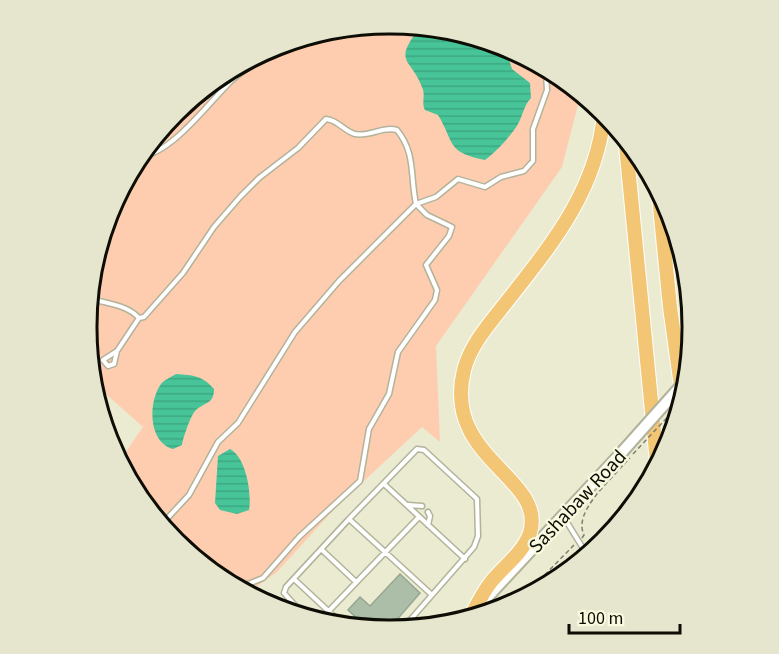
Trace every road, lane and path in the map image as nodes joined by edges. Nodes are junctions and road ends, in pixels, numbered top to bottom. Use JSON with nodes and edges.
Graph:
{"nodes":[{"id":1,"x":546,"y":81,"type":"edge"},
{"id":2,"x":227,"y":84,"type":"edge"},
{"id":3,"x":602,"y":126,"type":"edge"},
{"id":4,"x":153,"y":154,"type":"edge"},
{"id":5,"x":627,"y":156,"type":"edge"},
{"id":6,"x":416,"y":204,"type":"junction"},
{"id":7,"x":661,"y":219,"type":"edge"},
{"id":8,"x":99,"y":301,"type":"edge"},
{"id":9,"x":139,"y":318,"type":"junction"},
{"id":10,"x":117,"y":351,"type":"dead end"},
{"id":11,"x":678,"y":368,"type":"edge"},
{"id":12,"x":674,"y":395,"type":"edge"},
{"id":13,"x":668,"y":416,"type":"edge"},
{"id":14,"x":656,"y":448,"type":"edge"},
{"id":15,"x":624,"y":464,"type":"dead end"},
{"id":16,"x":384,"y":484,"type":"junction"},
{"id":17,"x":407,"y":506,"type":"junction"},
{"id":18,"x":422,"y":506,"type":"dead end"},
{"id":19,"x":428,"y":512,"type":"dead end"},
{"id":20,"x":562,"y":516,"type":"junction"},
{"id":21,"x":419,"y":517,"type":"junction"},
{"id":22,"x":168,"y":518,"type":"edge"},
{"id":23,"x":349,"y":519,"type":"junction"},
{"id":24,"x":428,"y":525,"type":"junction"},
{"id":25,"x":582,"y":547,"type":"edge"},
{"id":26,"x":321,"y":549,"type":"junction"},
{"id":27,"x":385,"y":551,"type":"junction"},
{"id":28,"x":465,"y":559,"type":"junction"},
{"id":29,"x":294,"y":579,"type":"junction"},
{"id":30,"x":356,"y":582,"type":"junction"},
{"id":31,"x":249,"y":583,"type":"edge"},
{"id":32,"x":432,"y":595,"type":"junction"},
{"id":33,"x":293,"y":603,"type":"edge"},
{"id":34,"x":483,"y":604,"type":"edge"},
{"id":35,"x":480,"y":605,"type":"edge"},
{"id":36,"x":329,"y":611,"type":"junction"},
{"id":37,"x":332,"y":614,"type":"edge"},
{"id":38,"x":411,"y":619,"type":"edge"}],
"edges":[{"from":1,"to":6,"type":"lane"},
{"from":2,"to":4,"type":"lane"},
{"from":3,"to":35,"type":"highway"},
{"from":5,"to":14,"type":"highway"},
{"from":6,"to":9,"type":"lane"},
{"from":6,"to":22,"type":"lane"},
{"from":6,"to":31,"type":"lane"},
{"from":7,"to":11,"type":"highway"},
{"from":8,"to":9,"type":"lane"},
{"from":9,"to":10,"type":"lane"},
{"from":12,"to":20,"type":"main road","name":"Sashabaw Road","bridge":true},
{"from":13,"to":15,"type":"path","bridge":true},
{"from":16,"to":17,"type":"lane"},
{"from":16,"to":23,"type":"lane"},
{"from":16,"to":28,"type":"lane"},
{"from":17,"to":18,"type":"lane"},
{"from":17,"to":21,"type":"lane"},
{"from":19,"to":24,"type":"lane"},
{"from":20,"to":25,"type":"lane"},
{"from":20,"to":34,"type":"main road","name":"Sashabaw Road"},
{"from":21,"to":24,"type":"lane"},
{"from":21,"to":27,"type":"lane"},
{"from":23,"to":26,"type":"lane"},
{"from":23,"to":27,"type":"lane"},
{"from":24,"to":28,"type":"lane"},
{"from":26,"to":29,"type":"lane"},
{"from":26,"to":30,"type":"lane"},
{"from":27,"to":30,"type":"lane"},
{"from":27,"to":32,"type":"lane"},
{"from":28,"to":32,"type":"lane"},
{"from":29,"to":33,"type":"lane"},
{"from":29,"to":36,"type":"lane"},
{"from":30,"to":36,"type":"lane"},
{"from":32,"to":38,"type":"lane"},
{"from":36,"to":37,"type":"lane"}]}
